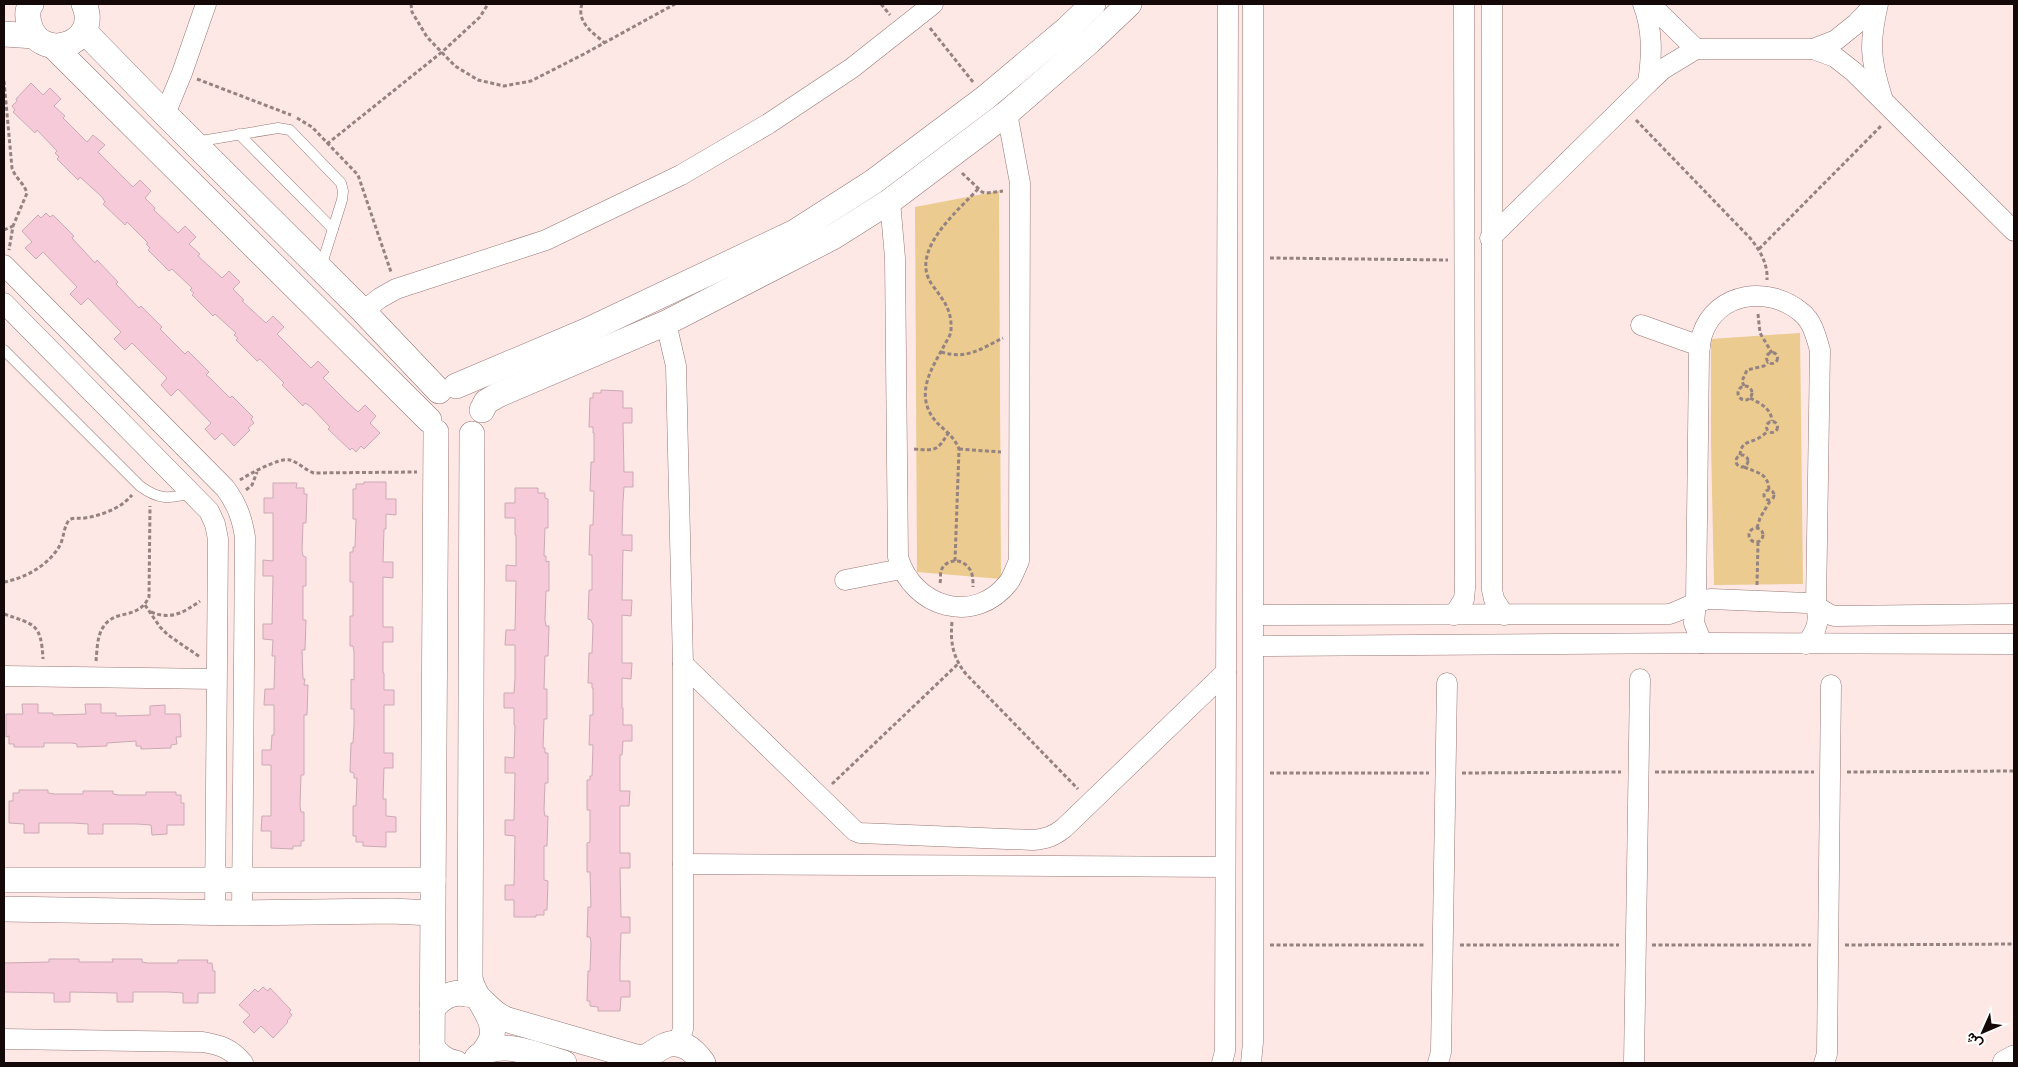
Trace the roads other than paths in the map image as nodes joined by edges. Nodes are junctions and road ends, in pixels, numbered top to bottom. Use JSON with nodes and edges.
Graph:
{"nodes":[{"id":1,"x":30,"y":4,"type":"edge"},
{"id":2,"x":86,"y":4,"type":"edge"},
{"id":3,"x":206,"y":4,"type":"edge"},
{"id":4,"x":1094,"y":4,"type":"edge"},
{"id":5,"x":1129,"y":4,"type":"edge"},
{"id":6,"x":1228,"y":4,"type":"edge"},
{"id":7,"x":1253,"y":4,"type":"edge"},
{"id":8,"x":1464,"y":4,"type":"edge"},
{"id":9,"x":1492,"y":4,"type":"edge"},
{"id":10,"x":1643,"y":4,"type":"edge"},
{"id":11,"x":1650,"y":4,"type":"edge"},
{"id":12,"x":1876,"y":4,"type":"edge"},
{"id":13,"x":926,"y":9,"type":"edge"},
{"id":14,"x":84,"y":31,"type":"junction"},
{"id":15,"x":4,"y":34,"type":"edge"},
{"id":16,"x":44,"y":41,"type":"junction"},
{"id":17,"x":1464,"y":42,"type":"junction"},
{"id":18,"x":1492,"y":44,"type":"junction"},
{"id":19,"x":1696,"y":49,"type":"junction"},
{"id":20,"x":1813,"y":49,"type":"junction"},
{"id":21,"x":1648,"y":83,"type":"junction"},
{"id":22,"x":1889,"y":107,"type":"junction"},
{"id":23,"x":165,"y":114,"type":"junction"},
{"id":24,"x":1007,"y":114,"type":"junction"},
{"id":25,"x":239,"y":134,"type":"junction"},
{"id":26,"x":194,"y":142,"type":"junction"},
{"id":27,"x":890,"y":201,"type":"junction"},
{"id":28,"x":333,"y":229,"type":"junction"},
{"id":29,"x":2014,"y":232,"type":"edge"},
{"id":30,"x":1490,"y":238,"type":"junction"},
{"id":31,"x":4,"y":266,"type":"edge"},
{"id":32,"x":321,"y":268,"type":"junction"},
{"id":33,"x":4,"y":303,"type":"edge"},
{"id":34,"x":363,"y":311,"type":"junction"},
{"id":35,"x":666,"y":323,"type":"junction"},
{"id":36,"x":1641,"y":325,"type":"dead end"},
{"id":37,"x":1700,"y":346,"type":"junction"},
{"id":38,"x":4,"y":350,"type":"edge"},
{"id":39,"x":111,"y":373,"type":"junction"},
{"id":40,"x":448,"y":388,"type":"junction"},
{"id":41,"x":92,"y":392,"type":"junction"},
{"id":42,"x":482,"y":410,"type":"junction"},
{"id":43,"x":433,"y":426,"type":"junction"},
{"id":44,"x":472,"y":434,"type":"junction"},
{"id":45,"x":191,"y":493,"type":"junction"},
{"id":46,"x":901,"y":569,"type":"junction"},
{"id":47,"x":845,"y":580,"type":"dead end"},
{"id":48,"x":1696,"y":602,"type":"junction"},
{"id":49,"x":1816,"y":605,"type":"junction"},
{"id":50,"x":2014,"y":614,"type":"edge"},
{"id":51,"x":1254,"y":615,"type":"junction"},
{"id":52,"x":1454,"y":615,"type":"junction"},
{"id":53,"x":1504,"y":615,"type":"junction"},
{"id":54,"x":1702,"y":643,"type":"junction"},
{"id":55,"x":1806,"y":644,"type":"junction"},
{"id":56,"x":2014,"y":644,"type":"edge"},
{"id":57,"x":1254,"y":646,"type":"junction"},
{"id":58,"x":684,"y":664,"type":"junction"},
{"id":59,"x":1226,"y":672,"type":"junction"},
{"id":60,"x":216,"y":673,"type":"junction"},
{"id":61,"x":4,"y":676,"type":"edge"},
{"id":62,"x":1640,"y":679,"type":"dead end"},
{"id":63,"x":1447,"y":683,"type":"dead end"},
{"id":64,"x":1831,"y":685,"type":"dead end"},
{"id":65,"x":1226,"y":714,"type":"junction"},
{"id":66,"x":1254,"y":715,"type":"junction"},
{"id":67,"x":683,"y":864,"type":"junction"},
{"id":68,"x":1225,"y":867,"type":"junction"},
{"id":69,"x":4,"y":880,"type":"edge"},
{"id":70,"x":432,"y":880,"type":"junction"},
{"id":71,"x":215,"y":881,"type":"junction"},
{"id":72,"x":242,"y":881,"type":"junction"},
{"id":73,"x":4,"y":909,"type":"edge"},
{"id":74,"x":214,"y":912,"type":"junction"},
{"id":75,"x":242,"y":912,"type":"junction"},
{"id":76,"x":432,"y":912,"type":"junction"},
{"id":77,"x":475,"y":994,"type":"junction"},
{"id":78,"x":432,"y":1009,"type":"junction"},
{"id":79,"x":4,"y":1039,"type":"edge"},
{"id":80,"x":678,"y":1044,"type":"junction"},
{"id":81,"x":432,"y":1055,"type":"edge"},
{"id":82,"x":654,"y":1059,"type":"edge"},
{"id":83,"x":475,"y":1060,"type":"edge"},
{"id":84,"x":243,"y":1063,"type":"edge"},
{"id":85,"x":456,"y":1063,"type":"edge"},
{"id":86,"x":564,"y":1063,"type":"edge"},
{"id":87,"x":703,"y":1063,"type":"edge"},
{"id":88,"x":1222,"y":1063,"type":"edge"},
{"id":89,"x":1251,"y":1063,"type":"edge"},
{"id":90,"x":1438,"y":1063,"type":"edge"},
{"id":91,"x":1634,"y":1063,"type":"edge"},
{"id":92,"x":1824,"y":1063,"type":"edge"}],
"edges":[{"from":1,"to":16,"type":"street"},
{"from":2,"to":14,"type":"street"},
{"from":3,"to":23,"type":"street"},
{"from":4,"to":40,"type":"street"},
{"from":5,"to":24,"type":"street"},
{"from":6,"to":59,"type":"street"},
{"from":7,"to":51,"type":"street"},
{"from":8,"to":17,"type":"street"},
{"from":9,"to":18,"type":"street"},
{"from":10,"to":21,"type":"street"},
{"from":11,"to":19,"type":"street"},
{"from":12,"to":20,"type":"street"},
{"from":12,"to":22,"type":"street"},
{"from":13,"to":34,"type":"street"},
{"from":14,"to":16,"type":"street"},
{"from":14,"to":23,"type":"street"},
{"from":15,"to":16,"type":"street"},
{"from":16,"to":43,"type":"street"},
{"from":17,"to":18,"type":"street"},
{"from":17,"to":52,"type":"street"},
{"from":18,"to":30,"type":"street"},
{"from":19,"to":20,"type":"street"},
{"from":19,"to":21,"type":"street"},
{"from":20,"to":22,"type":"street"},
{"from":21,"to":30,"type":"street"},
{"from":22,"to":29,"type":"street"},
{"from":23,"to":26,"type":"street"},
{"from":24,"to":27,"type":"street"},
{"from":24,"to":46,"type":"street"},
{"from":25,"to":26,"type":"lane"},
{"from":25,"to":28,"type":"lane"},
{"from":25,"to":28,"type":"lane"},
{"from":26,"to":32,"type":"street"},
{"from":27,"to":35,"type":"street"},
{"from":27,"to":46,"type":"street"},
{"from":28,"to":32,"type":"lane"},
{"from":30,"to":53,"type":"street"},
{"from":31,"to":39,"type":"street"},
{"from":32,"to":34,"type":"street"},
{"from":33,"to":41,"type":"street"},
{"from":34,"to":40,"type":"street"},
{"from":35,"to":42,"type":"street"},
{"from":35,"to":58,"type":"street"},
{"from":36,"to":37,"type":"street"},
{"from":37,"to":48,"type":"street"},
{"from":37,"to":49,"type":"street"},
{"from":38,"to":45,"type":"lane"},
{"from":39,"to":41,"type":"street"},
{"from":39,"to":72,"type":"street"},
{"from":40,"to":42,"type":"street"},
{"from":40,"to":43,"type":"street"},
{"from":41,"to":45,"type":"street"},
{"from":42,"to":44,"type":"street"},
{"from":43,"to":44,"type":"street"},
{"from":43,"to":70,"type":"street"},
{"from":44,"to":77,"type":"street"},
{"from":45,"to":60,"type":"street"},
{"from":46,"to":47,"type":"street"},
{"from":48,"to":49,"type":"street"},
{"from":48,"to":53,"type":"street"},
{"from":48,"to":54,"type":"street"},
{"from":49,"to":50,"type":"street"},
{"from":49,"to":55,"type":"street"},
{"from":51,"to":52,"type":"street"},
{"from":51,"to":57,"type":"street"},
{"from":52,"to":53,"type":"street"},
{"from":54,"to":55,"type":"street"},
{"from":54,"to":57,"type":"street"},
{"from":55,"to":56,"type":"street"},
{"from":57,"to":66,"type":"street"},
{"from":58,"to":59,"type":"street"},
{"from":58,"to":67,"type":"street"},
{"from":59,"to":65,"type":"street"},
{"from":60,"to":61,"type":"street"},
{"from":60,"to":71,"type":"street"},
{"from":62,"to":91,"type":"street"},
{"from":63,"to":90,"type":"street"},
{"from":64,"to":92,"type":"street"},
{"from":65,"to":66,"type":"street"},
{"from":65,"to":68,"type":"street"},
{"from":66,"to":89,"type":"street"},
{"from":67,"to":68,"type":"street"},
{"from":67,"to":80,"type":"street"},
{"from":68,"to":88,"type":"street"},
{"from":69,"to":71,"type":"street"},
{"from":70,"to":72,"type":"street"},
{"from":70,"to":76,"type":"street"},
{"from":71,"to":72,"type":"street"},
{"from":71,"to":74,"type":"street"},
{"from":72,"to":75,"type":"street"},
{"from":73,"to":74,"type":"street"},
{"from":74,"to":75,"type":"street"},
{"from":75,"to":76,"type":"street"},
{"from":76,"to":78,"type":"street"},
{"from":77,"to":78,"type":"street"},
{"from":77,"to":82,"type":"street"},
{"from":77,"to":83,"type":"street"},
{"from":78,"to":81,"type":"street"},
{"from":79,"to":84,"type":"street"},
{"from":80,"to":82,"type":"street"},
{"from":80,"to":87,"type":"street"},
{"from":81,"to":85,"type":"street"},
{"from":83,"to":86,"type":"street"}]}
